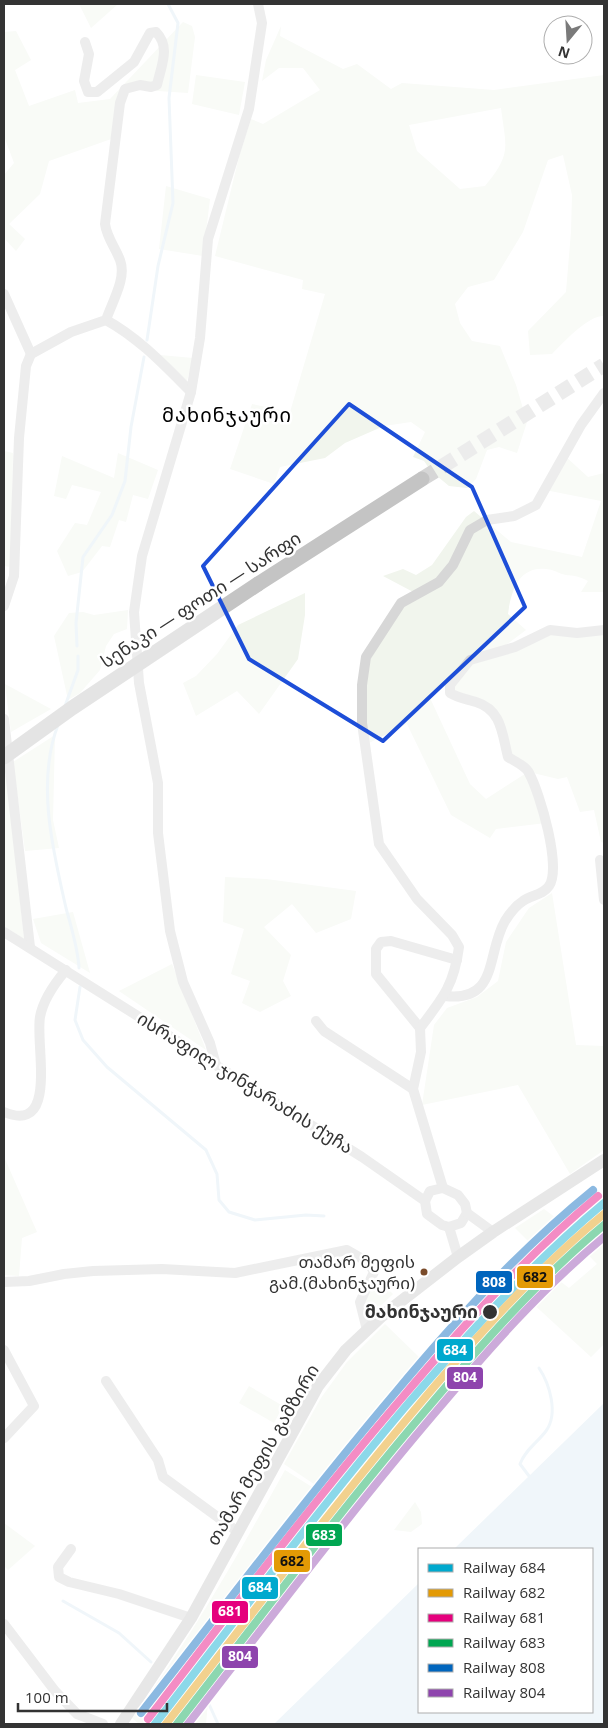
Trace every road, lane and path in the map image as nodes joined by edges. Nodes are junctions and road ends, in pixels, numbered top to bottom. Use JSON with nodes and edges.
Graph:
{"nodes":[{"id":1,"x":258,"y":4,"type":"edge"},
{"id":2,"x":85,"y":42,"type":"dead end"},
{"id":3,"x":4,"y":294,"type":"edge"},
{"id":4,"x":106,"y":320,"type":"junction"},
{"id":5,"x":31,"y":354,"type":"junction"},
{"id":6,"x":191,"y":392,"type":"junction"},
{"id":7,"x":604,"y":393,"type":"edge"},
{"id":8,"x":422,"y":479,"type":"tunnel mouth"},
{"id":9,"x":4,"y":606,"type":"edge"},
{"id":10,"x":604,"y":630,"type":"edge"},
{"id":11,"x":4,"y":719,"type":"edge"},
{"id":12,"x":4,"y":757,"type":"edge"},
{"id":13,"x":600,"y":860,"type":"dead end"},
{"id":14,"x":604,"y":900,"type":"edge"},
{"id":15,"x":4,"y":932,"type":"edge"},
{"id":16,"x":30,"y":947,"type":"junction"},
{"id":17,"x":457,"y":960,"type":"junction"},
{"id":18,"x":66,"y":970,"type":"junction"},
{"id":19,"x":445,"y":996,"type":"junction"},
{"id":20,"x":316,"y":1021,"type":"dead end"},
{"id":21,"x":420,"y":1028,"type":"junction"},
{"id":22,"x":216,"y":1065,"type":"junction"},
{"id":23,"x":413,"y":1089,"type":"junction"},
{"id":24,"x":4,"y":1112,"type":"edge"},
{"id":25,"x":604,"y":1160,"type":"edge"},
{"id":26,"x":443,"y":1188,"type":"junction"},
{"id":27,"x":425,"y":1201,"type":"junction"},
{"id":28,"x":467,"y":1212,"type":"junction"},
{"id":29,"x":449,"y":1227,"type":"junction"},
{"id":30,"x":493,"y":1232,"type":"junction"},
{"id":31,"x":458,"y":1257,"type":"junction"},
{"id":32,"x":4,"y":1282,"type":"edge"},
{"id":33,"x":367,"y":1330,"type":"junction"},
{"id":34,"x":4,"y":1350,"type":"edge"},
{"id":35,"x":106,"y":1381,"type":"dead end"},
{"id":36,"x":4,"y":1438,"type":"edge"},
{"id":37,"x":238,"y":1532,"type":"junction"},
{"id":38,"x":70,"y":1549,"type":"dead end"},
{"id":39,"x":190,"y":1618,"type":"junction"},
{"id":40,"x":4,"y":1624,"type":"edge"},
{"id":41,"x":103,"y":1724,"type":"edge"},
{"id":42,"x":121,"y":1724,"type":"edge"}],
"edges":[{"from":1,"to":6,"type":"street"},
{"from":2,"to":4,"type":"street"},
{"from":3,"to":5,"type":"street"},
{"from":4,"to":5,"type":"street"},
{"from":4,"to":6,"type":"street"},
{"from":5,"to":9,"type":"street"},
{"from":6,"to":22,"type":"street"},
{"from":7,"to":17,"type":"street"},
{"from":8,"to":12,"type":"highway","name":"სენაკი — ფოთი — სარფი","bridge":true},
{"from":10,"to":19,"type":"street"},
{"from":11,"to":16,"type":"street"},
{"from":13,"to":14,"type":"street"},
{"from":15,"to":16,"type":"street","name":"ისრაფილ ჯინჭარაძის ქუჩა"},
{"from":16,"to":18,"type":"street","name":"ისრაფილ ჯინჭარაძის ქუჩა"},
{"from":17,"to":19,"type":"street"},
{"from":17,"to":21,"type":"street"},
{"from":18,"to":22,"type":"street","name":"ისრაფილ ჯინჭარაძის ქუჩა"},
{"from":18,"to":24,"type":"street"},
{"from":19,"to":21,"type":"street"},
{"from":20,"to":23,"type":"street"},
{"from":21,"to":23,"type":"street"},
{"from":22,"to":27,"type":"street","name":"ისრაფილ ჯინჭარაძის ქუჩა"},
{"from":23,"to":26,"type":"street"},
{"from":25,"to":30,"type":"main road","name":"თამარ მეფის გამზირი"},
{"from":26,"to":27,"type":"street"},
{"from":26,"to":28,"type":"street"},
{"from":27,"to":29,"type":"street","name":"ისრაფილ ჯინჭარაძის ქუჩა"},
{"from":28,"to":29,"type":"street"},
{"from":28,"to":30,"type":"street"},
{"from":29,"to":31,"type":"street"},
{"from":30,"to":31,"type":"main road","name":"თამარ მეფის გამზირი"},
{"from":31,"to":33,"type":"main road","name":"თამარ მეფის გამზირი"},
{"from":32,"to":33,"type":"street"},
{"from":33,"to":37,"type":"main road","name":"თამარ მეფის გამზირი"},
{"from":34,"to":36,"type":"street"},
{"from":35,"to":37,"type":"street"},
{"from":37,"to":39,"type":"main road","name":"თამარ მეფის გამზირი"},
{"from":38,"to":39,"type":"street"},
{"from":39,"to":42,"type":"main road","name":"თამარ მეფის გამზირი"},
{"from":40,"to":41,"type":"street"}]}
